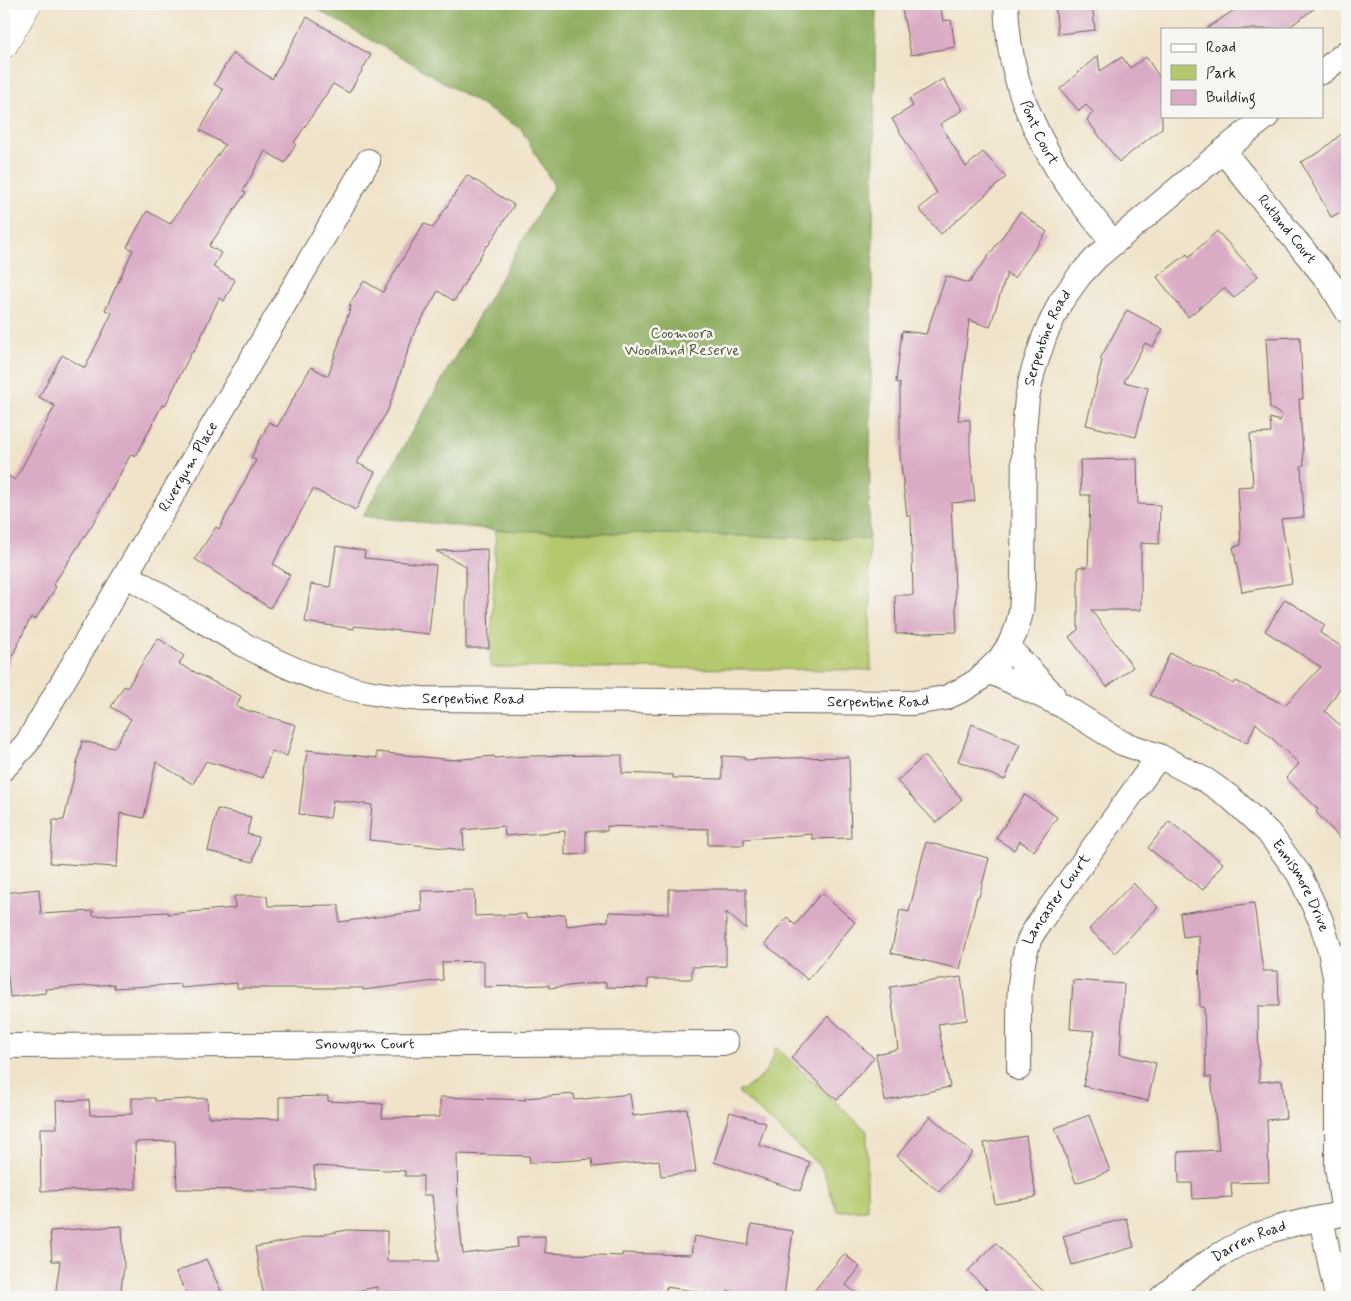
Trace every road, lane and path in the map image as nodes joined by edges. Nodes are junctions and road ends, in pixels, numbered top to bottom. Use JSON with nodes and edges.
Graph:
{"nodes":[{"id":1,"x":27,"y":4,"type":"edge"},
{"id":2,"x":1006,"y":4,"type":"edge"},
{"id":3,"x":4,"y":44,"type":"edge"},
{"id":4,"x":1347,"y":52,"type":"edge"},
{"id":5,"x":1324,"y":70,"type":"edge"},
{"id":6,"x":1264,"y":118,"type":"edge"},
{"id":7,"x":1223,"y":151,"type":"junction"},
{"id":8,"x":368,"y":161,"type":"dead end"},
{"id":9,"x":1113,"y":243,"type":"junction"},
{"id":10,"x":1347,"y":311,"type":"edge"},
{"id":11,"x":126,"y":575,"type":"junction"},
{"id":12,"x":1008,"y":647,"type":"junction"},
{"id":13,"x":989,"y":671,"type":"junction"},
{"id":14,"x":1063,"y":706,"type":"junction"},
{"id":15,"x":1159,"y":756,"type":"junction"},
{"id":16,"x":4,"y":768,"type":"edge"},
{"id":17,"x":726,"y":1043,"type":"dead end"},
{"id":18,"x":4,"y":1046,"type":"edge"},
{"id":19,"x":1019,"y":1068,"type":"dead end"},
{"id":20,"x":1337,"y":1215,"type":"edge"},
{"id":21,"x":1162,"y":1297,"type":"edge"},
{"id":22,"x":1337,"y":1297,"type":"edge"}],
"edges":[{"from":1,"to":3,"type":"highway"},
{"from":2,"to":9,"type":"street","name":"Pont Court"},
{"from":4,"to":5,"type":"street"},
{"from":6,"to":7,"type":"street","name":"Serpentine Road"},
{"from":7,"to":9,"type":"street","name":"Serpentine Road"},
{"from":7,"to":10,"type":"street","name":"Rutland Court"},
{"from":8,"to":11,"type":"street","name":"Rivergum Place"},
{"from":9,"to":12,"type":"street","name":"Serpentine Road"},
{"from":11,"to":13,"type":"street","name":"Serpentine Road"},
{"from":11,"to":16,"type":"street","name":"Rivergum Place"},
{"from":12,"to":13,"type":"street","name":"Serpentine Road"},
{"from":12,"to":14,"type":"street","name":"Ennismore Drive"},
{"from":13,"to":14,"type":"street","name":"Ennismore Drive"},
{"from":14,"to":15,"type":"street","name":"Ennismore Drive"},
{"from":15,"to":19,"type":"street","name":"Lancaster Court"},
{"from":15,"to":20,"type":"street","name":"Ennismore Drive"},
{"from":17,"to":18,"type":"street","name":"Snowgum Court"},
{"from":20,"to":21,"type":"street","name":"Darren Road"},
{"from":20,"to":22,"type":"street","name":"Ennismore Drive"}]}
